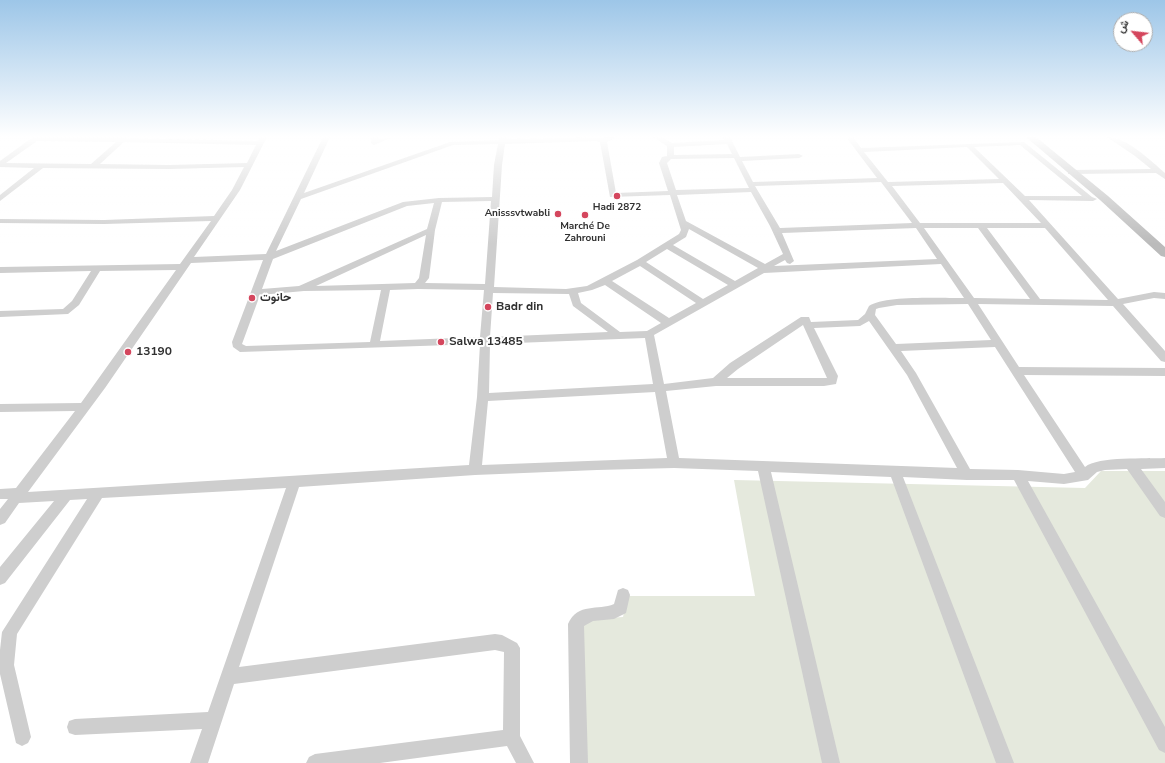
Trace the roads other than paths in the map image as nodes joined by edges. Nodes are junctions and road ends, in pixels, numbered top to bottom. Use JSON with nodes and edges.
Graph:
{"nodes":[{"id":1,"x":1071,"y":172,"type":"edge"},
{"id":2,"x":33,"y":173,"type":"edge"},
{"id":3,"x":245,"y":173,"type":"edge"},
{"id":4,"x":309,"y":173,"type":"edge"},
{"id":5,"x":369,"y":173,"type":"edge"},
{"id":6,"x":498,"y":173,"type":"edge"},
{"id":7,"x":608,"y":173,"type":"edge"},
{"id":8,"x":666,"y":173,"type":"edge"},
{"id":9,"x":746,"y":173,"type":"edge"},
{"id":10,"x":876,"y":173,"type":"edge"},
{"id":11,"x":996,"y":173,"type":"edge"},
{"id":12,"x":1062,"y":173,"type":"edge"},
{"id":13,"x":1005,"y":181,"type":"junction"},
{"id":14,"x":884,"y":182,"type":"junction"},
{"id":15,"x":753,"y":187,"type":"junction"},
{"id":16,"x":672,"y":193,"type":"junction"},
{"id":17,"x":297,"y":198,"type":"junction"},
{"id":18,"x":1023,"y":198,"type":"junction"},
{"id":19,"x":1104,"y":198,"type":"junction"},
{"id":20,"x":0,"y":199,"type":"edge"},
{"id":21,"x":496,"y":199,"type":"junction"},
{"id":22,"x":1090,"y":199,"type":"junction"},
{"id":23,"x":439,"y":200,"type":"junction"},
{"id":24,"x":217,"y":218,"type":"junction"},
{"id":25,"x":0,"y":222,"type":"edge"},
{"id":26,"x":682,"y":222,"type":"junction"},
{"id":27,"x":918,"y":225,"type":"junction"},
{"id":28,"x":980,"y":225,"type":"junction"},
{"id":29,"x":1047,"y":226,"type":"junction"},
{"id":30,"x":431,"y":230,"type":"junction"},
{"id":31,"x":778,"y":231,"type":"junction"},
{"id":32,"x":667,"y":245,"type":"junction"},
{"id":33,"x":1165,"y":253,"type":"edge"},
{"id":34,"x":788,"y":255,"type":"junction"},
{"id":35,"x":269,"y":256,"type":"junction"},
{"id":36,"x":942,"y":261,"type":"junction"},
{"id":37,"x":640,"y":262,"type":"junction"},
{"id":38,"x":186,"y":264,"type":"junction"},
{"id":39,"x":97,"y":268,"type":"junction"},
{"id":40,"x":792,"y":268,"type":"junction"},
{"id":41,"x":762,"y":269,"type":"junction"},
{"id":42,"x":0,"y":270,"type":"edge"},
{"id":43,"x":606,"y":281,"type":"junction"},
{"id":44,"x":735,"y":285,"type":"junction"},
{"id":45,"x":418,"y":286,"type":"junction"},
{"id":46,"x":386,"y":287,"type":"junction"},
{"id":47,"x":489,"y":288,"type":"junction"},
{"id":48,"x":301,"y":289,"type":"junction"},
{"id":49,"x":573,"y":291,"type":"junction"},
{"id":50,"x":255,"y":292,"type":"junction"},
{"id":51,"x":1165,"y":296,"type":"edge"},
{"id":52,"x":971,"y":301,"type":"junction"},
{"id":53,"x":1037,"y":302,"type":"junction"},
{"id":54,"x":702,"y":303,"type":"junction"},
{"id":55,"x":1116,"y":303,"type":"junction"},
{"id":56,"x":0,"y":314,"type":"edge"},
{"id":57,"x":870,"y":315,"type":"junction"},
{"id":58,"x":669,"y":322,"type":"junction"},
{"id":59,"x":809,"y":325,"type":"junction"},
{"id":60,"x":649,"y":334,"type":"junction"},
{"id":61,"x":618,"y":335,"type":"junction"},
{"id":62,"x":485,"y":341,"type":"junction"},
{"id":63,"x":998,"y":343,"type":"junction"},
{"id":64,"x":374,"y":345,"type":"junction"},
{"id":65,"x":894,"y":348,"type":"junction"},
{"id":66,"x":1165,"y":358,"type":"edge"},
{"id":67,"x":1016,"y":371,"type":"junction"},
{"id":68,"x":1165,"y":372,"type":"edge"},
{"id":69,"x":716,"y":382,"type":"junction"},
{"id":70,"x":660,"y":388,"type":"junction"},
{"id":71,"x":483,"y":397,"type":"junction"},
{"id":72,"x":84,"y":407,"type":"junction"},
{"id":73,"x":0,"y":408,"type":"edge"},
{"id":74,"x":674,"y":463,"type":"junction"},
{"id":75,"x":1165,"y":463,"type":"edge"},
{"id":76,"x":1130,"y":464,"type":"junction"},
{"id":77,"x":762,"y":466,"type":"junction"},
{"id":78,"x":475,"y":470,"type":"junction"},
{"id":79,"x":895,"y":472,"type":"junction"},
{"id":80,"x":967,"y":475,"type":"junction"},
{"id":81,"x":1018,"y":475,"type":"junction"},
{"id":82,"x":1084,"y":476,"type":"junction"},
{"id":83,"x":294,"y":482,"type":"junction"},
{"id":84,"x":98,"y":493,"type":"junction"},
{"id":85,"x":0,"y":494,"type":"edge"},
{"id":86,"x":67,"y":495,"type":"junction"},
{"id":87,"x":18,"y":496,"type":"junction"},
{"id":88,"x":1165,"y":512,"type":"edge"},
{"id":89,"x":0,"y":519,"type":"edge"},
{"id":90,"x":0,"y":578,"type":"edge"},
{"id":91,"x":623,"y":595,"type":"dead end"},
{"id":92,"x":227,"y":677,"type":"junction"},
{"id":93,"x":212,"y":720,"type":"junction"},
{"id":94,"x":74,"y":727,"type":"dead end"},
{"id":95,"x":22,"y":737,"type":"dead end"},
{"id":96,"x":511,"y":737,"type":"junction"},
{"id":97,"x":1165,"y":744,"type":"edge"},
{"id":98,"x":199,"y":763,"type":"edge"},
{"id":99,"x":315,"y":763,"type":"edge"},
{"id":100,"x":526,"y":763,"type":"edge"},
{"id":101,"x":579,"y":763,"type":"edge"},
{"id":102,"x":831,"y":763,"type":"edge"},
{"id":103,"x":1006,"y":763,"type":"edge"}],
"edges":[{"from":1,"to":19,"type":"main road"},
{"from":2,"to":20,"type":"street"},
{"from":3,"to":24,"type":"street"},
{"from":4,"to":17,"type":"street"},
{"from":5,"to":17,"type":"street"},
{"from":6,"to":21,"type":"street"},
{"from":7,"to":16,"type":"street"},
{"from":8,"to":16,"type":"street"},
{"from":9,"to":15,"type":"street"},
{"from":10,"to":14,"type":"street"},
{"from":11,"to":13,"type":"street"},
{"from":12,"to":22,"type":"street"},
{"from":13,"to":14,"type":"street"},
{"from":13,"to":18,"type":"street"},
{"from":14,"to":15,"type":"street"},
{"from":14,"to":27,"type":"street"},
{"from":15,"to":16,"type":"street"},
{"from":15,"to":31,"type":"street"},
{"from":16,"to":26,"type":"street"},
{"from":17,"to":35,"type":"street"},
{"from":18,"to":22,"type":"street"},
{"from":18,"to":29,"type":"street"},
{"from":19,"to":22,"type":"street"},
{"from":19,"to":33,"type":"main road"},
{"from":21,"to":23,"type":"street"},
{"from":21,"to":47,"type":"street"},
{"from":23,"to":30,"type":"street"},
{"from":23,"to":35,"type":"street"},
{"from":24,"to":25,"type":"street"},
{"from":24,"to":38,"type":"street"},
{"from":26,"to":32,"type":"street"},
{"from":26,"to":41,"type":"street"},
{"from":27,"to":28,"type":"street"},
{"from":27,"to":31,"type":"street"},
{"from":27,"to":36,"type":"street"},
{"from":28,"to":29,"type":"street"},
{"from":28,"to":53,"type":"street"},
{"from":29,"to":55,"type":"street"},
{"from":30,"to":45,"type":"street"},
{"from":30,"to":48,"type":"street"},
{"from":31,"to":34,"type":"street"},
{"from":32,"to":37,"type":"street"},
{"from":32,"to":44,"type":"street"},
{"from":34,"to":40,"type":"street"},
{"from":34,"to":41,"type":"street"},
{"from":35,"to":38,"type":"street"},
{"from":35,"to":50,"type":"street"},
{"from":36,"to":40,"type":"street"},
{"from":36,"to":52,"type":"street"},
{"from":37,"to":43,"type":"street"},
{"from":37,"to":54,"type":"street"},
{"from":38,"to":39,"type":"street"},
{"from":38,"to":72,"type":"street"},
{"from":39,"to":42,"type":"street"},
{"from":39,"to":56,"type":"street"},
{"from":40,"to":41,"type":"street"},
{"from":41,"to":44,"type":"street"},
{"from":43,"to":49,"type":"street"},
{"from":43,"to":58,"type":"street"},
{"from":44,"to":54,"type":"street"},
{"from":45,"to":46,"type":"street"},
{"from":45,"to":47,"type":"street"},
{"from":46,"to":48,"type":"street"},
{"from":46,"to":64,"type":"street"},
{"from":47,"to":49,"type":"street"},
{"from":47,"to":62,"type":"street"},
{"from":48,"to":50,"type":"street"},
{"from":49,"to":61,"type":"street"},
{"from":50,"to":64,"type":"street"},
{"from":51,"to":55,"type":"street"},
{"from":52,"to":53,"type":"street"},
{"from":52,"to":57,"type":"street"},
{"from":52,"to":63,"type":"street"},
{"from":53,"to":55,"type":"street"},
{"from":54,"to":58,"type":"street"},
{"from":55,"to":66,"type":"street"},
{"from":57,"to":59,"type":"street"},
{"from":57,"to":65,"type":"street"},
{"from":58,"to":60,"type":"street"},
{"from":59,"to":69,"type":"street"},
{"from":59,"to":69,"type":"street"},
{"from":60,"to":61,"type":"street"},
{"from":60,"to":70,"type":"street"},
{"from":61,"to":62,"type":"street"},
{"from":62,"to":64,"type":"street"},
{"from":62,"to":71,"type":"street"},
{"from":63,"to":65,"type":"street"},
{"from":63,"to":67,"type":"street"},
{"from":65,"to":80,"type":"street"},
{"from":67,"to":68,"type":"street"},
{"from":67,"to":82,"type":"street"},
{"from":69,"to":70,"type":"street"},
{"from":70,"to":71,"type":"street"},
{"from":70,"to":74,"type":"street"},
{"from":71,"to":78,"type":"street"},
{"from":72,"to":73,"type":"street"},
{"from":72,"to":87,"type":"street"},
{"from":74,"to":77,"type":"street"},
{"from":74,"to":78,"type":"street"},
{"from":75,"to":76,"type":"street"},
{"from":76,"to":82,"type":"street"},
{"from":76,"to":88,"type":"street"},
{"from":77,"to":79,"type":"street"},
{"from":77,"to":102,"type":"street"},
{"from":78,"to":83,"type":"street"},
{"from":79,"to":80,"type":"street"},
{"from":79,"to":103,"type":"street"},
{"from":80,"to":81,"type":"street"},
{"from":81,"to":82,"type":"street"},
{"from":81,"to":97,"type":"street"},
{"from":83,"to":84,"type":"street"},
{"from":83,"to":92,"type":"street"},
{"from":84,"to":86,"type":"street"},
{"from":84,"to":95,"type":"street"},
{"from":85,"to":87,"type":"street"},
{"from":86,"to":87,"type":"street"},
{"from":86,"to":90,"type":"street"},
{"from":87,"to":89,"type":"street"},
{"from":91,"to":101,"type":"street"},
{"from":92,"to":93,"type":"street"},
{"from":92,"to":96,"type":"street"},
{"from":93,"to":94,"type":"street"},
{"from":93,"to":98,"type":"street"},
{"from":96,"to":99,"type":"street"},
{"from":96,"to":100,"type":"street"}]}
